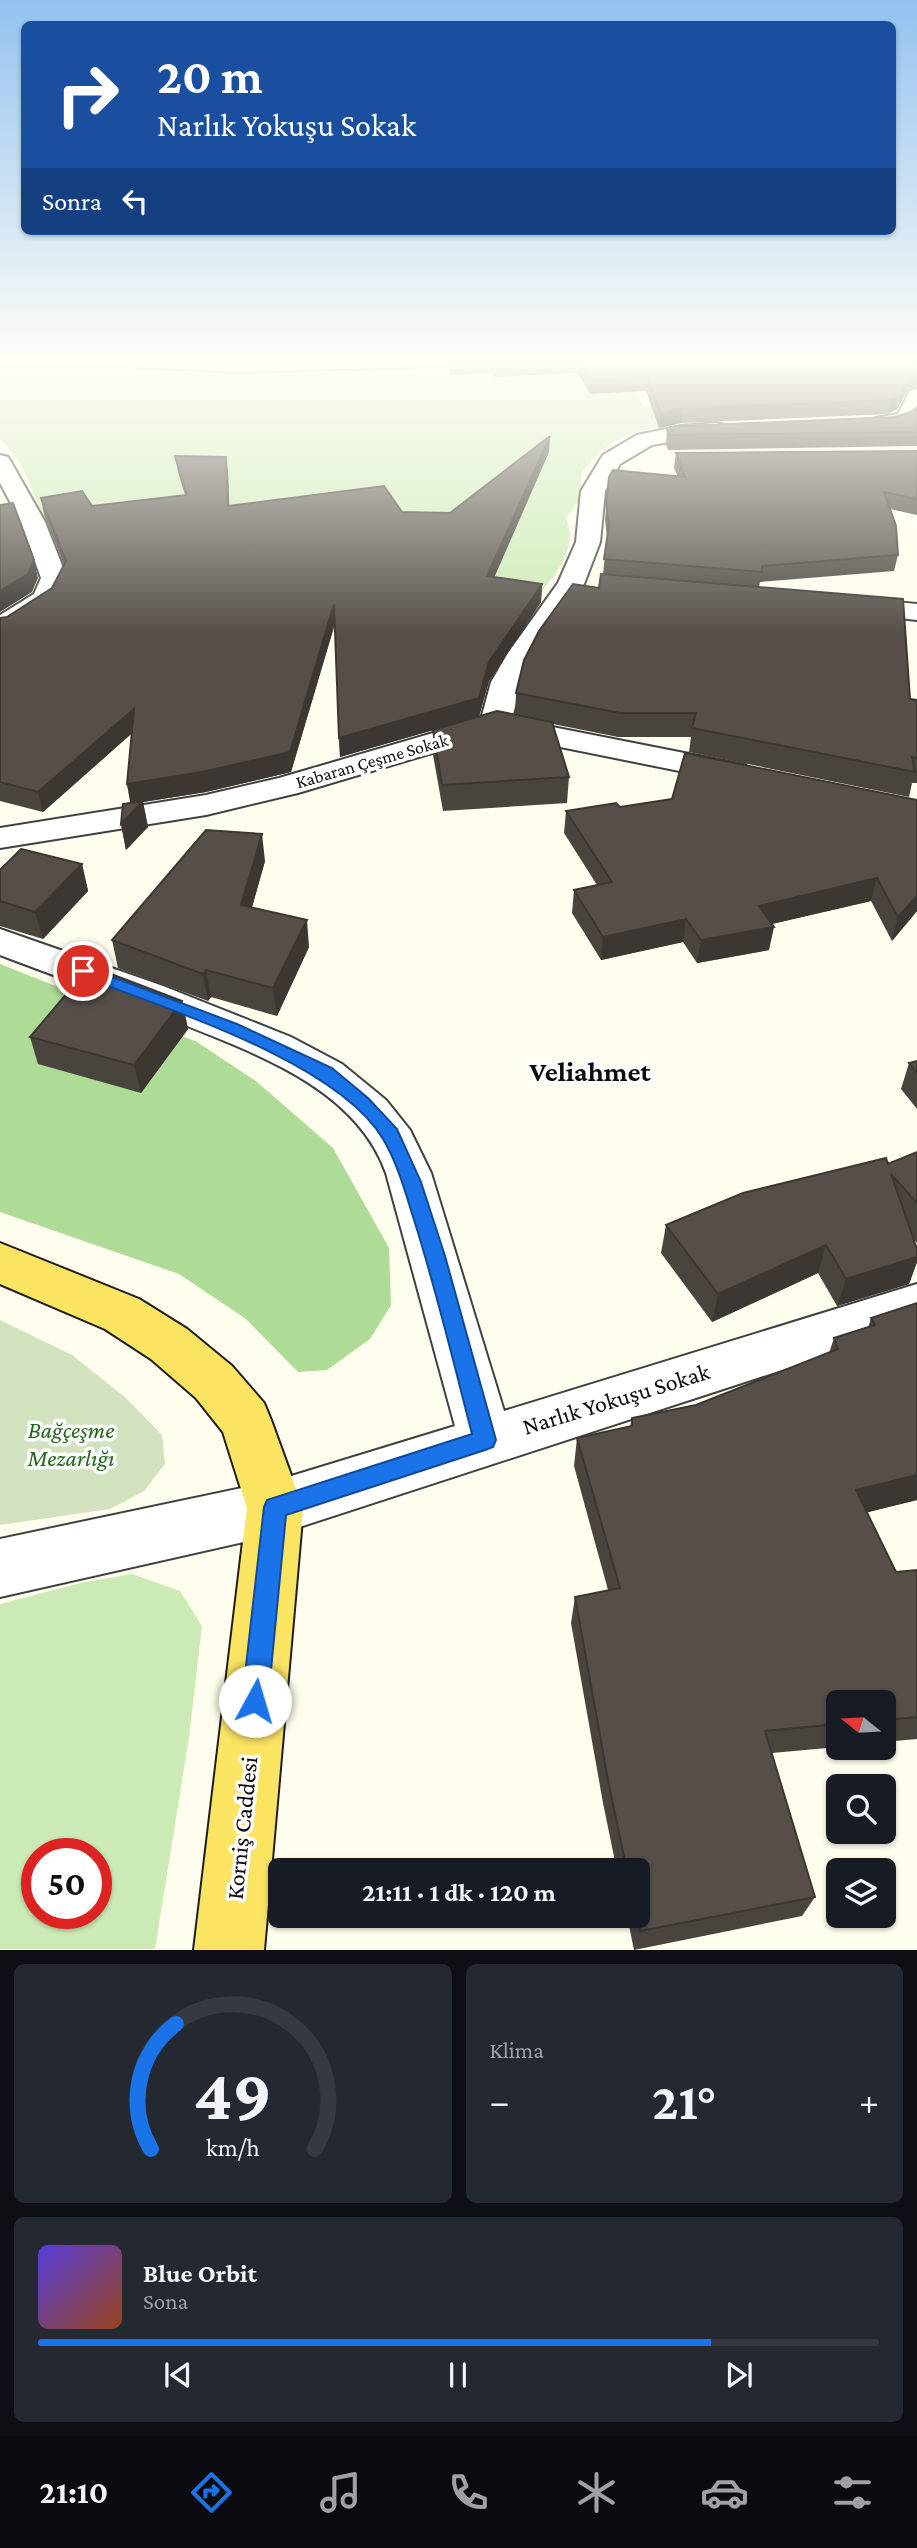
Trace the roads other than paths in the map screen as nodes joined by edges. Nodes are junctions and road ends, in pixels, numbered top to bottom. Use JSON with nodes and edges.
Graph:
{"nodes":[{"id":1,"x":622,"y":452,"type":"edge"},
{"id":2,"x":611,"y":460,"type":"junction"},
{"id":3,"x":650,"y":461,"type":"dead end"},
{"id":4,"x":0,"y":462,"type":"edge"},
{"id":5,"x":835,"y":605,"type":"edge"},
{"id":6,"x":917,"y":612,"type":"edge"},
{"id":7,"x":0,"y":627,"type":"edge"},
{"id":8,"x":495,"y":725,"type":"junction"},
{"id":9,"x":764,"y":778,"type":"edge"},
{"id":10,"x":0,"y":838,"type":"edge"},
{"id":11,"x":0,"y":940,"type":"edge"},
{"id":12,"x":0,"y":1263,"type":"edge"},
{"id":13,"x":917,"y":1306,"type":"edge"},
{"id":14,"x":485,"y":1440,"type":"junction"},
{"id":15,"x":275,"y":1507,"type":"junction"},
{"id":16,"x":0,"y":1568,"type":"edge"},
{"id":17,"x":229,"y":1950,"type":"edge"}],
"edges":[{"from":1,"to":2,"type":"street"},
{"from":2,"to":3,"type":"street"},
{"from":2,"to":8,"type":"street"},
{"from":4,"to":7,"type":"street"},
{"from":5,"to":6,"type":"street"},
{"from":8,"to":9,"type":"street"},
{"from":8,"to":10,"type":"street","name":"Kabaran Çeşme Sokak"},
{"from":11,"to":14,"type":"street"},
{"from":12,"to":15,"type":"main road","name":"Korniş Caddesi"},
{"from":13,"to":14,"type":"street","name":"Narlık Yokuşu Sokak"},
{"from":14,"to":15,"type":"street","name":"Narlık Yokuşu Sokak"},
{"from":15,"to":16,"type":"street","name":"Narlık Yokuşu Sokak"},
{"from":15,"to":17,"type":"main road","name":"Korniş Caddesi"}]}
